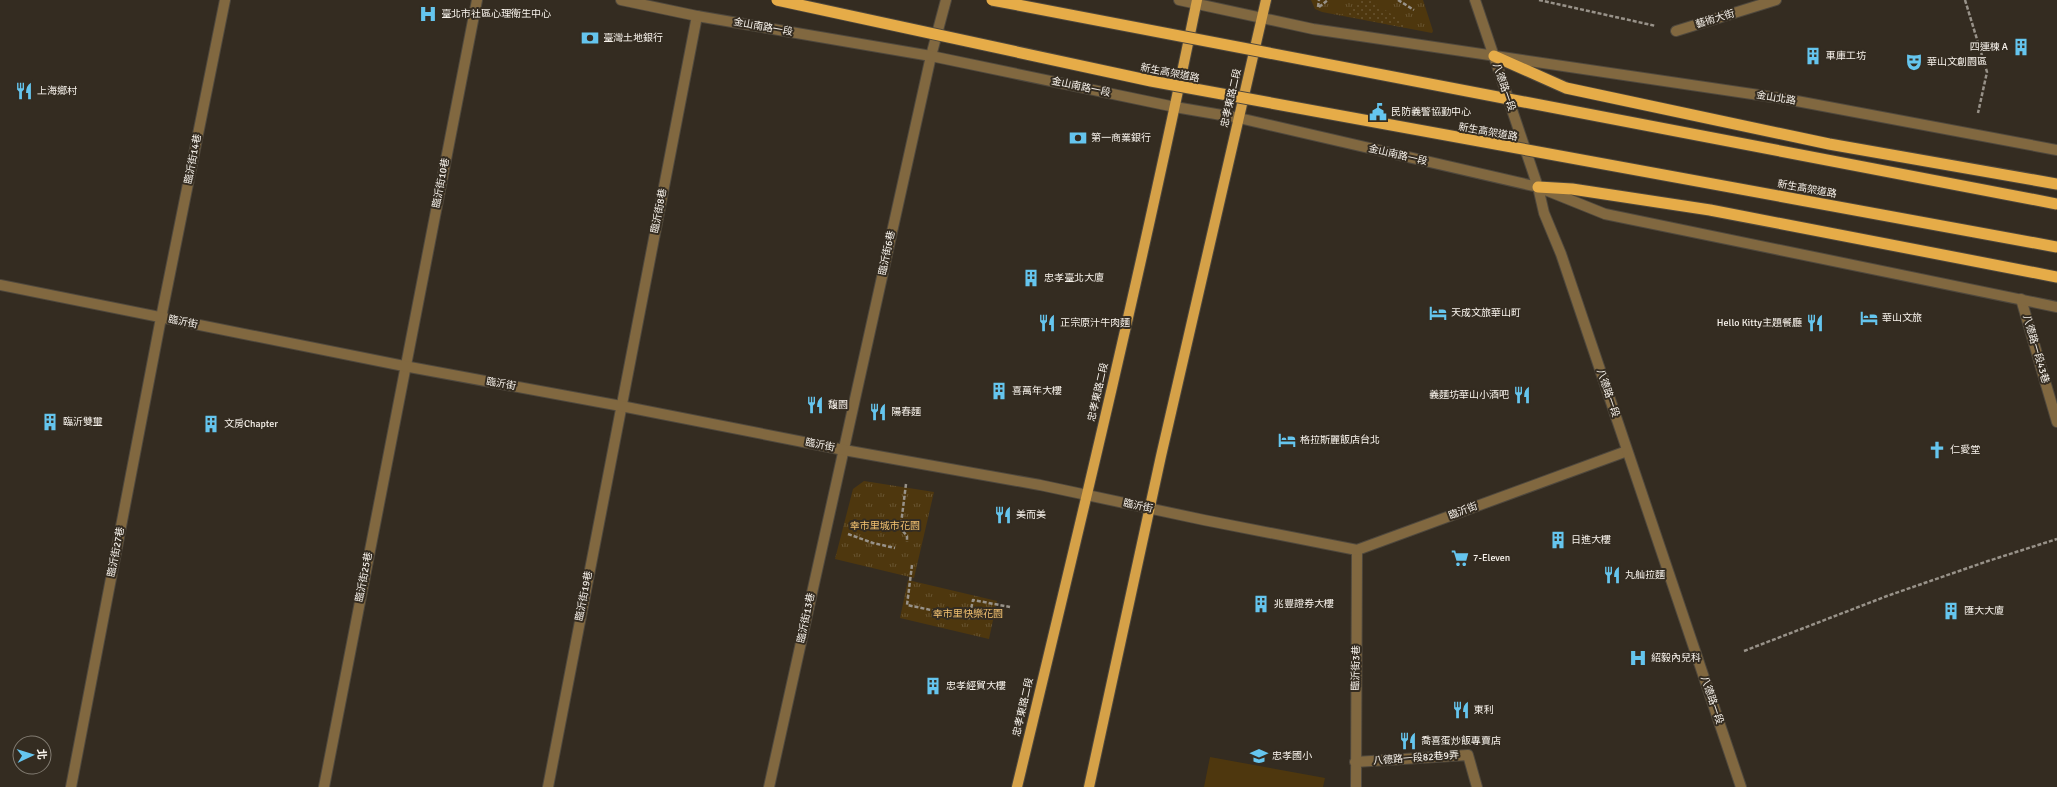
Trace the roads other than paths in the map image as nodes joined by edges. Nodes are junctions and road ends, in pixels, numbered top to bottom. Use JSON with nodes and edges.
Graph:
{"nodes":[{"id":1,"x":225,"y":0,"type":"edge"},
{"id":2,"x":477,"y":0,"type":"edge"},
{"id":3,"x":621,"y":0,"type":"edge"},
{"id":4,"x":777,"y":0,"type":"edge"},
{"id":5,"x":946,"y":0,"type":"edge"},
{"id":6,"x":992,"y":0,"type":"edge"},
{"id":7,"x":1179,"y":0,"type":"edge"},
{"id":8,"x":1266,"y":0,"type":"edge"},
{"id":9,"x":1475,"y":0,"type":"edge"},
{"id":10,"x":1776,"y":0,"type":"edge"},
{"id":11,"x":1196,"y":2,"type":"edge"},
{"id":12,"x":697,"y":16,"type":"junction"},
{"id":13,"x":1262,"y":18,"type":"junction"},
{"id":14,"x":1676,"y":31,"type":"road end"},
{"id":15,"x":931,"y":56,"type":"junction"},
{"id":16,"x":1494,"y":56,"type":"junction"},
{"id":17,"x":1175,"y":107,"type":"junction"},
{"id":18,"x":1239,"y":118,"type":"junction"},
{"id":19,"x":2057,"y":150,"type":"edge"},
{"id":20,"x":2057,"y":184,"type":"edge"},
{"id":21,"x":1538,"y":187,"type":"junction"},
{"id":22,"x":2057,"y":204,"type":"edge"},
{"id":23,"x":2057,"y":247,"type":"edge"},
{"id":24,"x":2057,"y":277,"type":"edge"},
{"id":25,"x":0,"y":285,"type":"edge"},
{"id":26,"x":2021,"y":299,"type":"junction"},
{"id":27,"x":2057,"y":307,"type":"edge"},
{"id":28,"x":161,"y":318,"type":"junction"},
{"id":29,"x":404,"y":366,"type":"junction"},
{"id":30,"x":620,"y":406,"type":"junction"},
{"id":31,"x":2057,"y":422,"type":"edge"},
{"id":32,"x":844,"y":450,"type":"junction"},
{"id":33,"x":1627,"y":451,"type":"junction"},
{"id":34,"x":1086,"y":495,"type":"junction"},
{"id":35,"x":1150,"y":509,"type":"junction"},
{"id":36,"x":1357,"y":550,"type":"junction"},
{"id":37,"x":1355,"y":762,"type":"junction"},
{"id":38,"x":71,"y":787,"type":"edge"},
{"id":39,"x":324,"y":787,"type":"edge"},
{"id":40,"x":548,"y":787,"type":"edge"},
{"id":41,"x":769,"y":787,"type":"edge"},
{"id":42,"x":1016,"y":787,"type":"edge"},
{"id":43,"x":1089,"y":787,"type":"edge"},
{"id":44,"x":1356,"y":787,"type":"edge"},
{"id":45,"x":1477,"y":787,"type":"edge"},
{"id":46,"x":1741,"y":787,"type":"edge"}],
"edges":[{"from":1,"to":28,"type":"street","name":"臨沂街14巷"},
{"from":2,"to":29,"type":"street","name":"臨沂街10巷"},
{"from":3,"to":12,"type":"street","name":"金山南路一段"},
{"from":4,"to":23,"type":"highway","name":"新生高架道路","bridge":true},
{"from":5,"to":15,"type":"street","name":"臨沂街6巷"},
{"from":6,"to":22,"type":"highway","bridge":true},
{"from":7,"to":11,"type":"street"},
{"from":8,"to":13,"type":"main road","name":"忠孝東路二段"},
{"from":9,"to":16,"type":"street","name":"八德路一段"},
{"from":10,"to":14,"type":"street","name":"藝術大街"},
{"from":11,"to":13,"type":"street"},
{"from":11,"to":17,"type":"main road","name":"忠孝東路二段"},
{"from":12,"to":15,"type":"street","name":"金山南路一段"},
{"from":12,"to":30,"type":"street","name":"臨沂街8巷"},
{"from":13,"to":16,"type":"street"},
{"from":13,"to":18,"type":"main road","name":"忠孝東路二段"},
{"from":15,"to":17,"type":"street","name":"金山南路一段"},
{"from":15,"to":32,"type":"street","name":"臨沂街6巷"},
{"from":16,"to":19,"type":"street","name":"金山北路"},
{"from":16,"to":20,"type":"highway"},
{"from":16,"to":21,"type":"street","name":"八德路一段"},
{"from":17,"to":18,"type":"street","name":"金山南路一段"},
{"from":17,"to":34,"type":"main road","name":"忠孝東路二段"},
{"from":18,"to":21,"type":"street","name":"金山南路一段"},
{"from":18,"to":35,"type":"main road","name":"忠孝東路二段"},
{"from":21,"to":24,"type":"highway"},
{"from":21,"to":26,"type":"street"},
{"from":21,"to":33,"type":"street","name":"八德路一段"},
{"from":25,"to":28,"type":"street","name":"臨沂街"},
{"from":26,"to":27,"type":"street"},
{"from":26,"to":31,"type":"street","name":"八德路一段43巷"},
{"from":28,"to":29,"type":"street","name":"臨沂街"},
{"from":28,"to":38,"type":"street","name":"臨沂街27巷"},
{"from":29,"to":30,"type":"street","name":"臨沂街"},
{"from":29,"to":39,"type":"street","name":"臨沂街25巷"},
{"from":30,"to":32,"type":"street","name":"臨沂街"},
{"from":30,"to":40,"type":"street","name":"臨沂街19巷"},
{"from":32,"to":34,"type":"street","name":"臨沂街"},
{"from":32,"to":41,"type":"street","name":"臨沂街13巷"},
{"from":33,"to":36,"type":"street","name":"臨沂街"},
{"from":33,"to":46,"type":"street","name":"八德路一段"},
{"from":34,"to":35,"type":"street","name":"臨沂街"},
{"from":34,"to":42,"type":"main road","name":"忠孝東路二段"},
{"from":35,"to":36,"type":"street","name":"臨沂街"},
{"from":35,"to":43,"type":"main road","name":"忠孝東路二段"},
{"from":36,"to":37,"type":"street","name":"臨沂街3巷"},
{"from":37,"to":44,"type":"street","name":"臨沂街3巷"},
{"from":37,"to":45,"type":"street","name":"八德路一段82巷9弄"}]}
